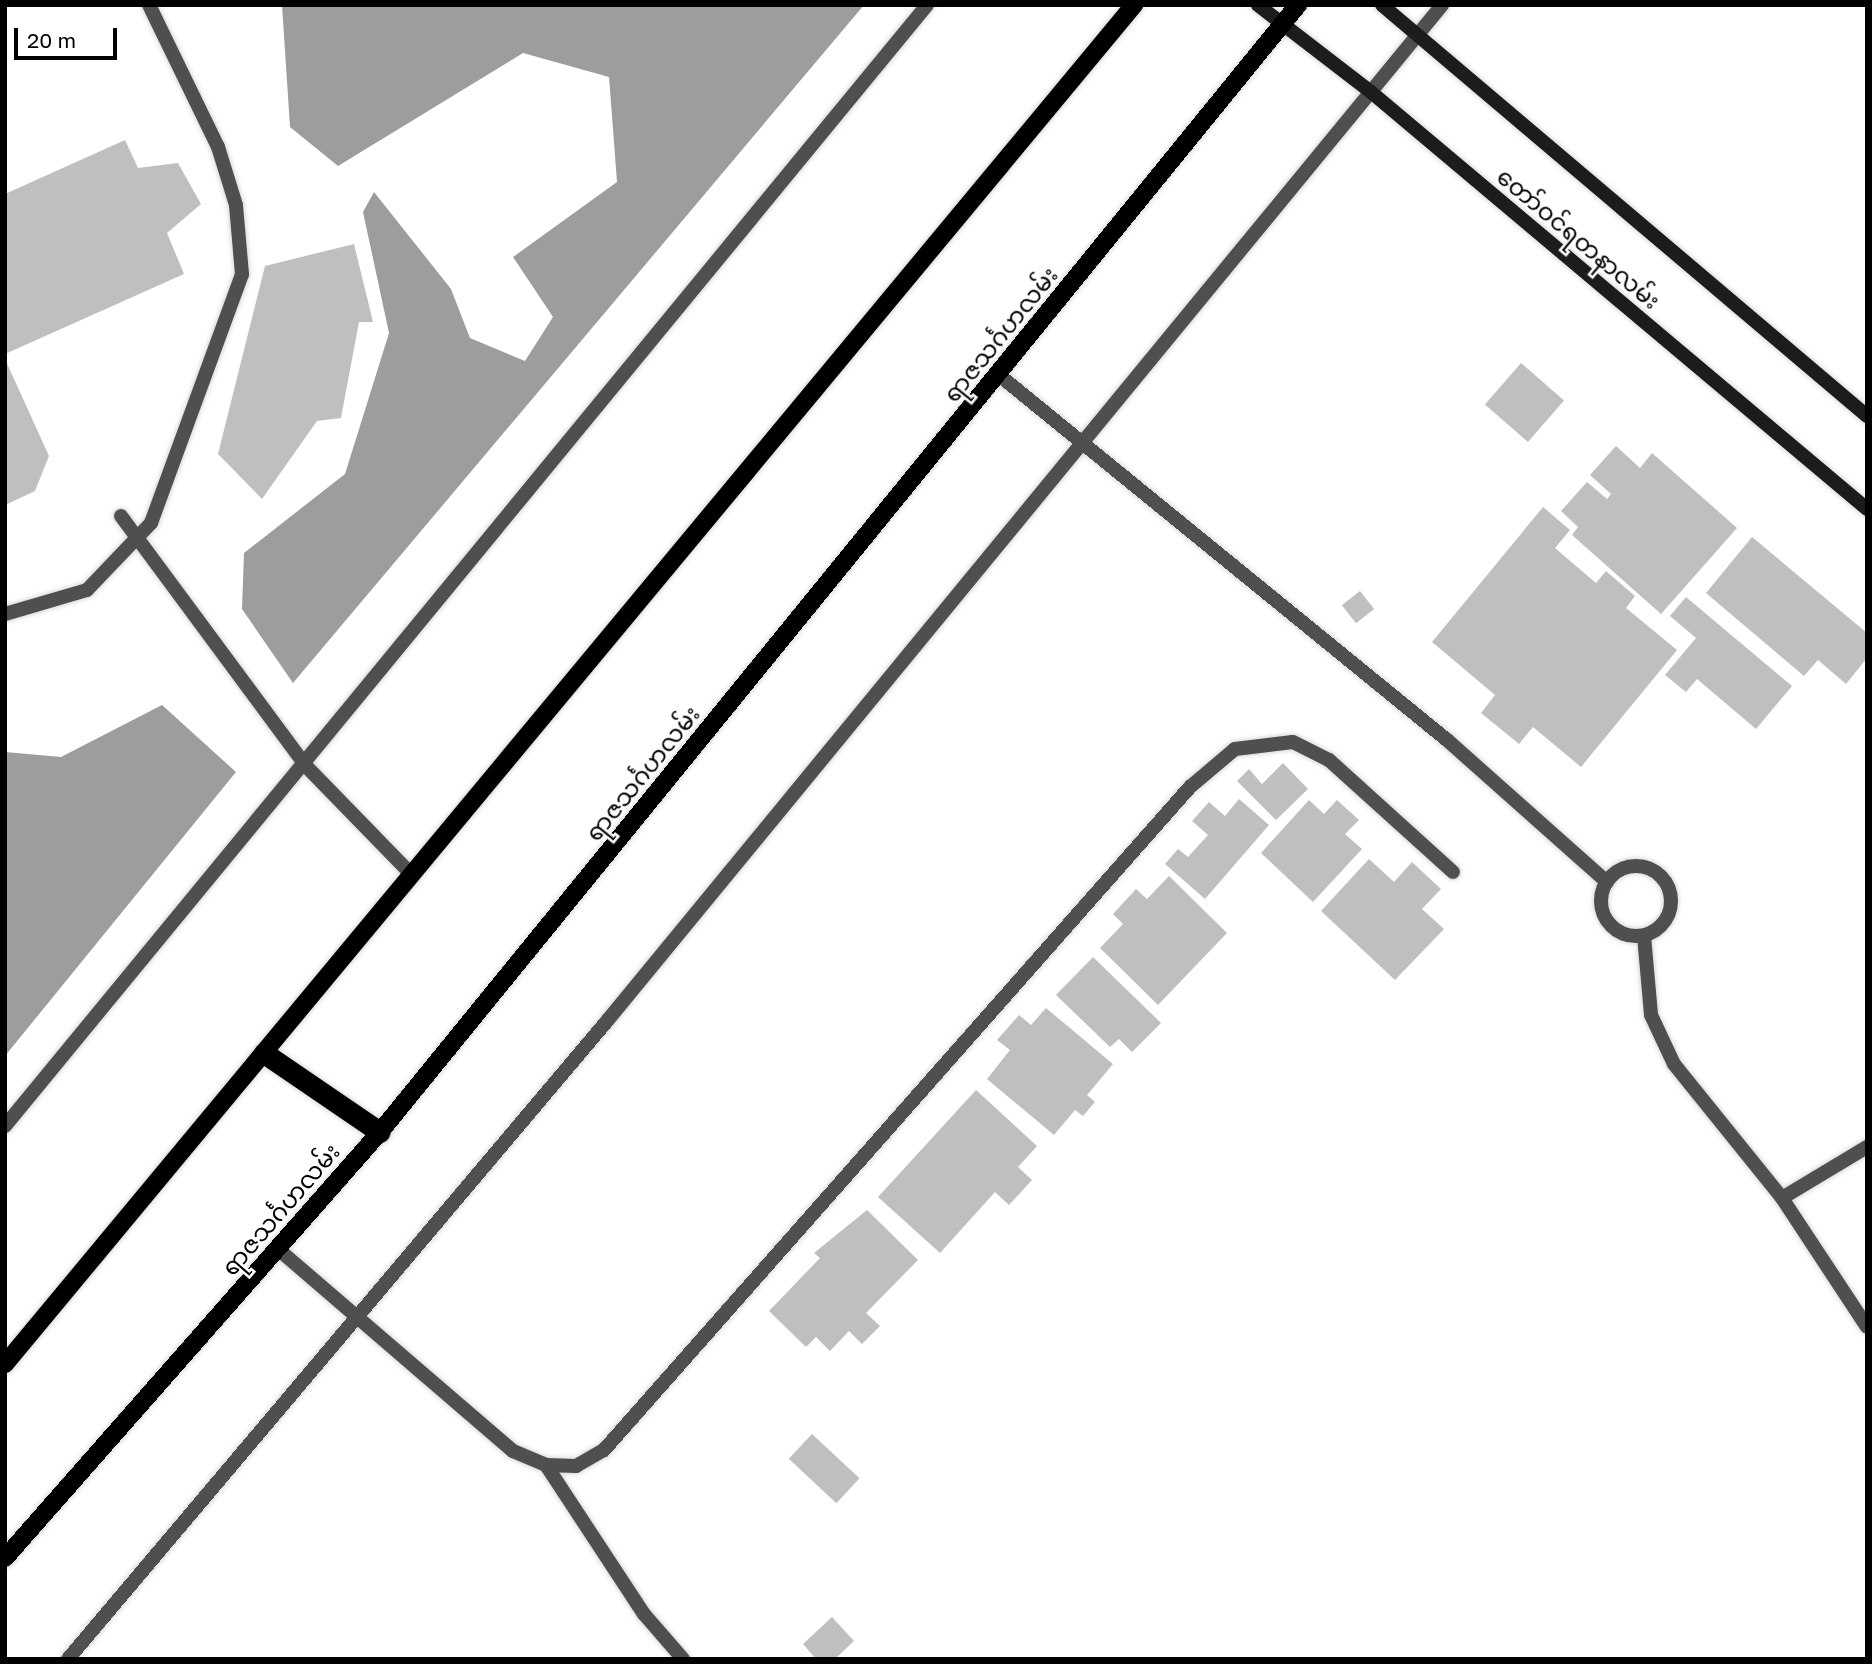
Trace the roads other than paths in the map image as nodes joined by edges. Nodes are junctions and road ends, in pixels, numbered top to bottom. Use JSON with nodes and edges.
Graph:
{"nodes":[{"id":1,"x":149,"y":5,"type":"edge"},
{"id":2,"x":927,"y":5,"type":"edge"},
{"id":3,"x":1134,"y":5,"type":"edge"},
{"id":4,"x":1258,"y":5,"type":"edge"},
{"id":5,"x":1298,"y":5,"type":"edge"},
{"id":6,"x":1382,"y":5,"type":"edge"},
{"id":7,"x":1442,"y":5,"type":"edge"},
{"id":8,"x":1282,"y":24,"type":"junction"},
{"id":9,"x":1418,"y":34,"type":"junction"},
{"id":10,"x":1371,"y":92,"type":"junction"},
{"id":11,"x":999,"y":375,"type":"junction"},
{"id":12,"x":1867,"y":416,"type":"edge"},
{"id":13,"x":1082,"y":440,"type":"junction"},
{"id":14,"x":1867,"y":509,"type":"edge"},
{"id":15,"x":121,"y":516,"type":"dead end"},
{"id":16,"x":138,"y":538,"type":"junction"},
{"id":17,"x":5,"y":614,"type":"edge"},
{"id":18,"x":305,"y":765,"type":"junction"},
{"id":19,"x":1453,"y":873,"type":"dead end"},
{"id":20,"x":412,"y":875,"type":"junction"},
{"id":21,"x":1607,"y":882,"type":"junction"},
{"id":22,"x":1644,"y":936,"type":"junction"},
{"id":23,"x":264,"y":1053,"type":"junction"},
{"id":24,"x":5,"y":1126,"type":"edge"},
{"id":25,"x":380,"y":1132,"type":"junction"},
{"id":26,"x":1867,"y":1147,"type":"edge"},
{"id":27,"x":1782,"y":1198,"type":"junction"},
{"id":28,"x":278,"y":1249,"type":"junction"},
{"id":29,"x":355,"y":1320,"type":"junction"},
{"id":30,"x":1867,"y":1327,"type":"edge"},
{"id":31,"x":5,"y":1364,"type":"edge"},
{"id":32,"x":546,"y":1465,"type":"junction"},
{"id":33,"x":5,"y":1558,"type":"edge"},
{"id":34,"x":68,"y":1659,"type":"edge"},
{"id":35,"x":683,"y":1659,"type":"edge"}],
"edges":[{"from":1,"to":16,"type":"street"},
{"from":2,"to":18,"type":"street"},
{"from":3,"to":20,"type":"main road"},
{"from":4,"to":8,"type":"main road","name":"တော်ဝင်ရတနာလမ်း"},
{"from":5,"to":8,"type":"main road","name":"ရာဇသင်္ဂဟလမ်း"},
{"from":6,"to":9,"type":"main road","name":"တော်ဝင်ရတနာလမ်း"},
{"from":7,"to":9,"type":"street"},
{"from":8,"to":10,"type":"main road","name":"တော်ဝင်ရတနာလမ်း"},
{"from":8,"to":11,"type":"main road","name":"ရာဇသင်္ဂဟလမ်း"},
{"from":9,"to":10,"type":"street"},
{"from":9,"to":12,"type":"main road","name":"တော်ဝင်ရတနာလမ်း"},
{"from":10,"to":13,"type":"street"},
{"from":10,"to":14,"type":"main road","name":"တော်ဝင်ရတနာလမ်း"},
{"from":11,"to":13,"type":"street"},
{"from":11,"to":25,"type":"main road","name":"ရာဇသင်္ဂဟလမ်း"},
{"from":13,"to":21,"type":"street"},
{"from":13,"to":29,"type":"street"},
{"from":15,"to":16,"type":"street"},
{"from":16,"to":17,"type":"street"},
{"from":16,"to":18,"type":"street"},
{"from":18,"to":20,"type":"street"},
{"from":18,"to":24,"type":"street"},
{"from":19,"to":32,"type":"street"},
{"from":20,"to":23,"type":"main road"},
{"from":21,"to":22,"type":"street"},
{"from":21,"to":22,"type":"street"},
{"from":22,"to":27,"type":"street"},
{"from":23,"to":25,"type":"highway"},
{"from":23,"to":31,"type":"main road"},
{"from":25,"to":28,"type":"main road","name":"ရာဇသင်္ဂဟလမ်း"},
{"from":26,"to":27,"type":"street"},
{"from":27,"to":30,"type":"street"},
{"from":28,"to":29,"type":"street"},
{"from":28,"to":33,"type":"main road","name":"ရာဇသင်္ဂဟလမ်း"},
{"from":29,"to":32,"type":"street"},
{"from":29,"to":34,"type":"street"},
{"from":32,"to":35,"type":"street"}]}
